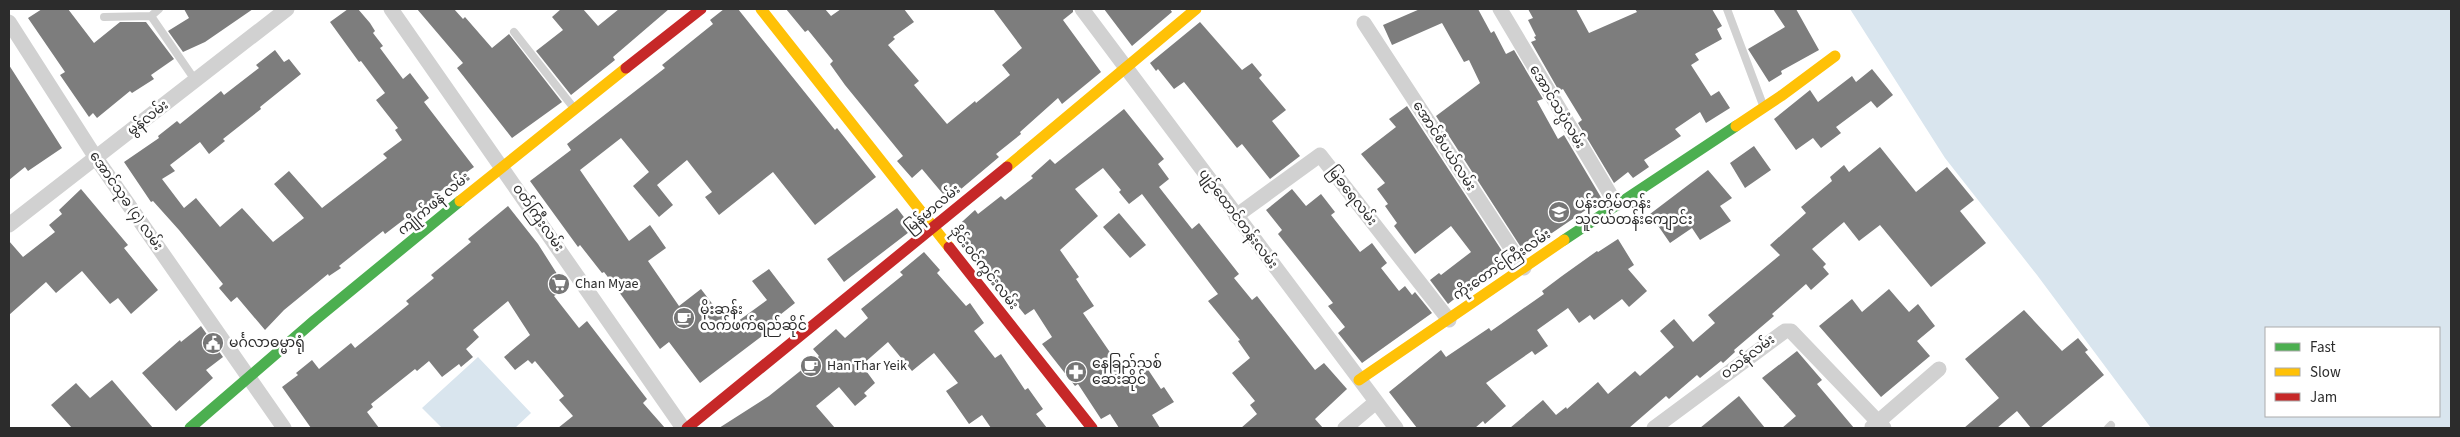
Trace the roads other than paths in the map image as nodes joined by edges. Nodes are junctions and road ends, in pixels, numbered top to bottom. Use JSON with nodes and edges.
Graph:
{"nodes":[{"id":1,"x":159,"y":9,"type":"edge"},
{"id":2,"x":286,"y":9,"type":"edge"},
{"id":3,"x":391,"y":9,"type":"edge"},
{"id":4,"x":701,"y":9,"type":"edge"},
{"id":5,"x":761,"y":9,"type":"edge"},
{"id":6,"x":1082,"y":9,"type":"edge"},
{"id":7,"x":1196,"y":9,"type":"edge"},
{"id":8,"x":1500,"y":9,"type":"edge"},
{"id":9,"x":1727,"y":9,"type":"edge"},
{"id":10,"x":151,"y":16,"type":"junction"},
{"id":11,"x":104,"y":17,"type":"dead end"},
{"id":12,"x":9,"y":22,"type":"edge"},
{"id":13,"x":1364,"y":23,"type":"dead end"},
{"id":14,"x":514,"y":32,"type":"dead end"},
{"id":15,"x":1835,"y":56,"type":"dead end"},
{"id":16,"x":1125,"y":67,"type":"junction"},
{"id":17,"x":196,"y":80,"type":"junction"},
{"id":18,"x":1764,"y":107,"type":"junction"},
{"id":19,"x":574,"y":109,"type":"junction"},
{"id":20,"x":96,"y":158,"type":"junction"},
{"id":21,"x":503,"y":167,"type":"junction"},
{"id":22,"x":1616,"y":204,"type":"junction"},
{"id":23,"x":1236,"y":216,"type":"junction"},
{"id":24,"x":9,"y":225,"type":"edge"},
{"id":25,"x":934,"y":228,"type":"junction"},
{"id":26,"x":1524,"y":268,"type":"junction"},
{"id":27,"x":1449,"y":320,"type":"junction"},
{"id":28,"x":1939,"y":369,"type":"dead end"},
{"id":29,"x":248,"y":377,"type":"junction"},
{"id":30,"x":1359,"y":380,"type":"junction"},
{"id":31,"x":1376,"y":402,"type":"junction"},
{"id":32,"x":1878,"y":426,"type":"edge"},
{"id":33,"x":190,"y":428,"type":"edge"},
{"id":34,"x":284,"y":428,"type":"edge"},
{"id":35,"x":685,"y":428,"type":"edge"},
{"id":36,"x":1092,"y":428,"type":"edge"},
{"id":37,"x":1345,"y":428,"type":"edge"},
{"id":38,"x":1396,"y":428,"type":"edge"},
{"id":39,"x":1654,"y":428,"type":"edge"}],
"edges":[{"from":1,"to":10,"type":"lane"},
{"from":2,"to":17,"type":"street","name":"မွန်လမ်း"},
{"from":3,"to":21,"type":"street","name":"၀တ်ကြီးလမ်း"},
{"from":4,"to":19,"type":"street","name":"ကျိုက်ဖနဲ လမ်း"},
{"from":5,"to":25,"type":"street","name":"ဒိုင်းဝင်ကွင်းလမ်း"},
{"from":6,"to":16,"type":"street","name":"ပျဉ်ထောင်တန်းလမ်း"},
{"from":7,"to":16,"type":"street","name":"မြန်မာလမ်း"},
{"from":8,"to":22,"type":"street","name":"အောင်သပ္ပံလမ်း"},
{"from":9,"to":18,"type":"lane"},
{"from":10,"to":11,"type":"lane"},
{"from":10,"to":17,"type":"lane"},
{"from":12,"to":20,"type":"street","name":"အောင်သုခ (၄) လမ်း"},
{"from":13,"to":26,"type":"street","name":"အောင်စံပယ်လမ်း"},
{"from":14,"to":19,"type":"lane"},
{"from":15,"to":18,"type":"street","name":"ကိုးတောင်ကြီးလမ်း"},
{"from":16,"to":23,"type":"street","name":"ပျဉ်ထောင်တန်းလမ်း"},
{"from":16,"to":25,"type":"street","name":"မြန်မာလမ်း"},
{"from":17,"to":20,"type":"street","name":"မွန်လမ်း"},
{"from":18,"to":22,"type":"street","name":"ကိုးတောင်ကြီးလမ်း"},
{"from":19,"to":21,"type":"street","name":"ကျိုက်ဖနဲ လမ်း"},
{"from":20,"to":24,"type":"street","name":"မွန်လမ်း"},
{"from":20,"to":29,"type":"street","name":"အောင်သုခ (၄) လမ်း"},
{"from":21,"to":29,"type":"street","name":"ကျိုက်ဖနဲ လမ်း"},
{"from":21,"to":35,"type":"street","name":"၀တ်ကြီးလမ်း"},
{"from":22,"to":26,"type":"street","name":"ကိုးတောင်ကြီးလမ်း"},
{"from":23,"to":27,"type":"street","name":"မြခရေလမ်း"},
{"from":23,"to":30,"type":"street","name":"ပျဉ်ထောင်တန်းလမ်း"},
{"from":25,"to":35,"type":"street","name":"မြန်မာလမ်း"},
{"from":25,"to":36,"type":"street","name":"ဒိုင်းဝင်ကွင်းလမ်း"},
{"from":26,"to":27,"type":"street","name":"ကိုးတောင်ကြီးလမ်း"},
{"from":27,"to":30,"type":"street","name":"ကိုးတောင်ကြီးလမ်း"},
{"from":28,"to":32,"type":"street"},
{"from":29,"to":33,"type":"street","name":"ကျိုက်ဖနဲ လမ်း"},
{"from":29,"to":34,"type":"street","name":"အောင်သုခ (၄) လမ်း"},
{"from":30,"to":31,"type":"street","name":"ပျဉ်ထောင်တန်းလမ်း"},
{"from":31,"to":37,"type":"street"},
{"from":31,"to":38,"type":"street","name":"ပျဉ်ထောင်တန်းလမ်း"},
{"from":32,"to":39,"type":"street","name":"ဝသန်လမ်း"}]}
